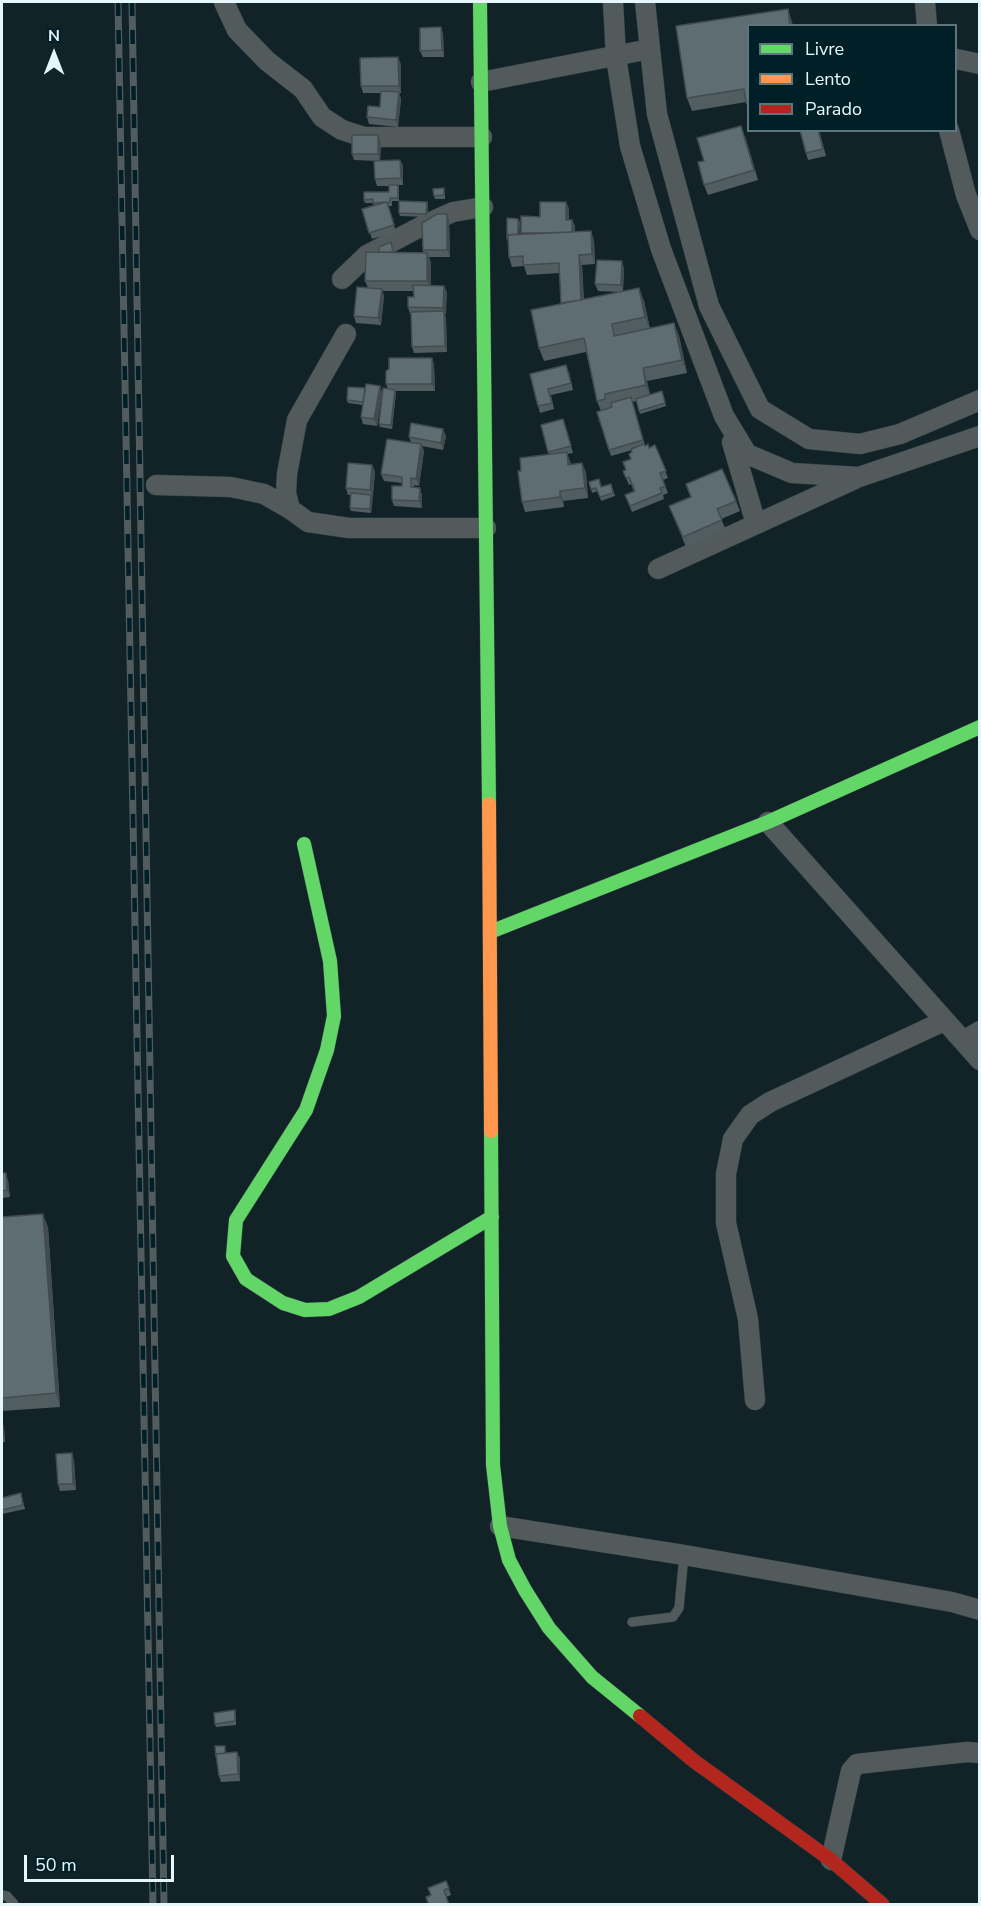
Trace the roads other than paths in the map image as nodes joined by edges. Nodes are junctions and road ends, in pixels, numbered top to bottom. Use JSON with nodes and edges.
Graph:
{"nodes":[{"id":1,"x":224,"y":2,"type":"edge"},
{"id":2,"x":480,"y":2,"type":"edge"},
{"id":3,"x":613,"y":2,"type":"edge"},
{"id":4,"x":645,"y":2,"type":"edge"},
{"id":5,"x":925,"y":2,"type":"edge"},
{"id":6,"x":927,"y":24,"type":"edge"},
{"id":7,"x":650,"y":50,"type":"junction"},
{"id":8,"x":616,"y":57,"type":"junction"},
{"id":9,"x":957,"y":59,"type":"edge"},
{"id":10,"x":980,"y":64,"type":"edge"},
{"id":11,"x":481,"y":82,"type":"junction"},
{"id":12,"x":950,"y":132,"type":"edge"},
{"id":13,"x":482,"y":137,"type":"junction"},
{"id":14,"x":483,"y":207,"type":"junction"},
{"id":15,"x":980,"y":230,"type":"edge"},
{"id":16,"x":342,"y":279,"type":"dead end"},
{"id":17,"x":709,"y":306,"type":"junction"},
{"id":18,"x":685,"y":314,"type":"junction"},
{"id":19,"x":346,"y":334,"type":"dead end"},
{"id":20,"x":980,"y":400,"type":"edge"},
{"id":21,"x":724,"y":416,"type":"junction"},
{"id":22,"x":980,"y":436,"type":"edge"},
{"id":23,"x":859,"y":477,"type":"junction"},
{"id":24,"x":156,"y":485,"type":"dead end"},
{"id":25,"x":290,"y":509,"type":"junction"},
{"id":26,"x":756,"y":524,"type":"junction"},
{"id":27,"x":486,"y":528,"type":"junction"},
{"id":28,"x":658,"y":569,"type":"dead end"},
{"id":29,"x":980,"y":727,"type":"edge"},
{"id":30,"x":768,"y":822,"type":"junction"},
{"id":31,"x":304,"y":844,"type":"dead end"},
{"id":32,"x":490,"y":932,"type":"junction"},
{"id":33,"x":944,"y":1021,"type":"junction"},
{"id":34,"x":980,"y":1031,"type":"edge"},
{"id":35,"x":963,"y":1041,"type":"junction"},
{"id":36,"x":980,"y":1060,"type":"edge"},
{"id":37,"x":492,"y":1217,"type":"junction"},
{"id":38,"x":755,"y":1400,"type":"dead end"},
{"id":39,"x":500,"y":1526,"type":"junction"},
{"id":40,"x":684,"y":1555,"type":"junction"},
{"id":41,"x":980,"y":1610,"type":"edge"},
{"id":42,"x":632,"y":1622,"type":"dead end"},
{"id":43,"x":980,"y":1753,"type":"edge"},
{"id":44,"x":831,"y":1860,"type":"junction"},
{"id":45,"x":2,"y":1895,"type":"edge"},
{"id":46,"x":14,"y":1905,"type":"edge"},
{"id":47,"x":882,"y":1905,"type":"edge"}],
"edges":[{"from":1,"to":13,"type":"street"},
{"from":2,"to":11,"type":"street"},
{"from":3,"to":8,"type":"street"},
{"from":4,"to":7,"type":"street"},
{"from":5,"to":6,"type":"street"},
{"from":7,"to":8,"type":"street"},
{"from":7,"to":17,"type":"street"},
{"from":8,"to":11,"type":"street"},
{"from":8,"to":18,"type":"street"},
{"from":9,"to":10,"type":"street"},
{"from":11,"to":13,"type":"street"},
{"from":12,"to":15,"type":"street"},
{"from":13,"to":14,"type":"street"},
{"from":14,"to":16,"type":"street"},
{"from":14,"to":27,"type":"street"},
{"from":17,"to":18,"type":"street"},
{"from":17,"to":20,"type":"street"},
{"from":18,"to":21,"type":"street"},
{"from":19,"to":25,"type":"street"},
{"from":21,"to":23,"type":"street"},
{"from":21,"to":26,"type":"street"},
{"from":22,"to":23,"type":"street"},
{"from":23,"to":26,"type":"street"},
{"from":24,"to":25,"type":"street"},
{"from":25,"to":27,"type":"street"},
{"from":26,"to":28,"type":"street"},
{"from":27,"to":32,"type":"street"},
{"from":29,"to":30,"type":"street"},
{"from":30,"to":32,"type":"street"},
{"from":30,"to":33,"type":"street"},
{"from":31,"to":37,"type":"street"},
{"from":32,"to":37,"type":"street"},
{"from":33,"to":35,"type":"street"},
{"from":33,"to":38,"type":"street"},
{"from":34,"to":35,"type":"street"},
{"from":35,"to":36,"type":"street"},
{"from":37,"to":39,"type":"street"},
{"from":39,"to":40,"type":"street"},
{"from":39,"to":44,"type":"street"},
{"from":40,"to":41,"type":"street"},
{"from":40,"to":42,"type":"lane"},
{"from":43,"to":44,"type":"street"},
{"from":44,"to":47,"type":"street"},
{"from":45,"to":46,"type":"lane"}]}
